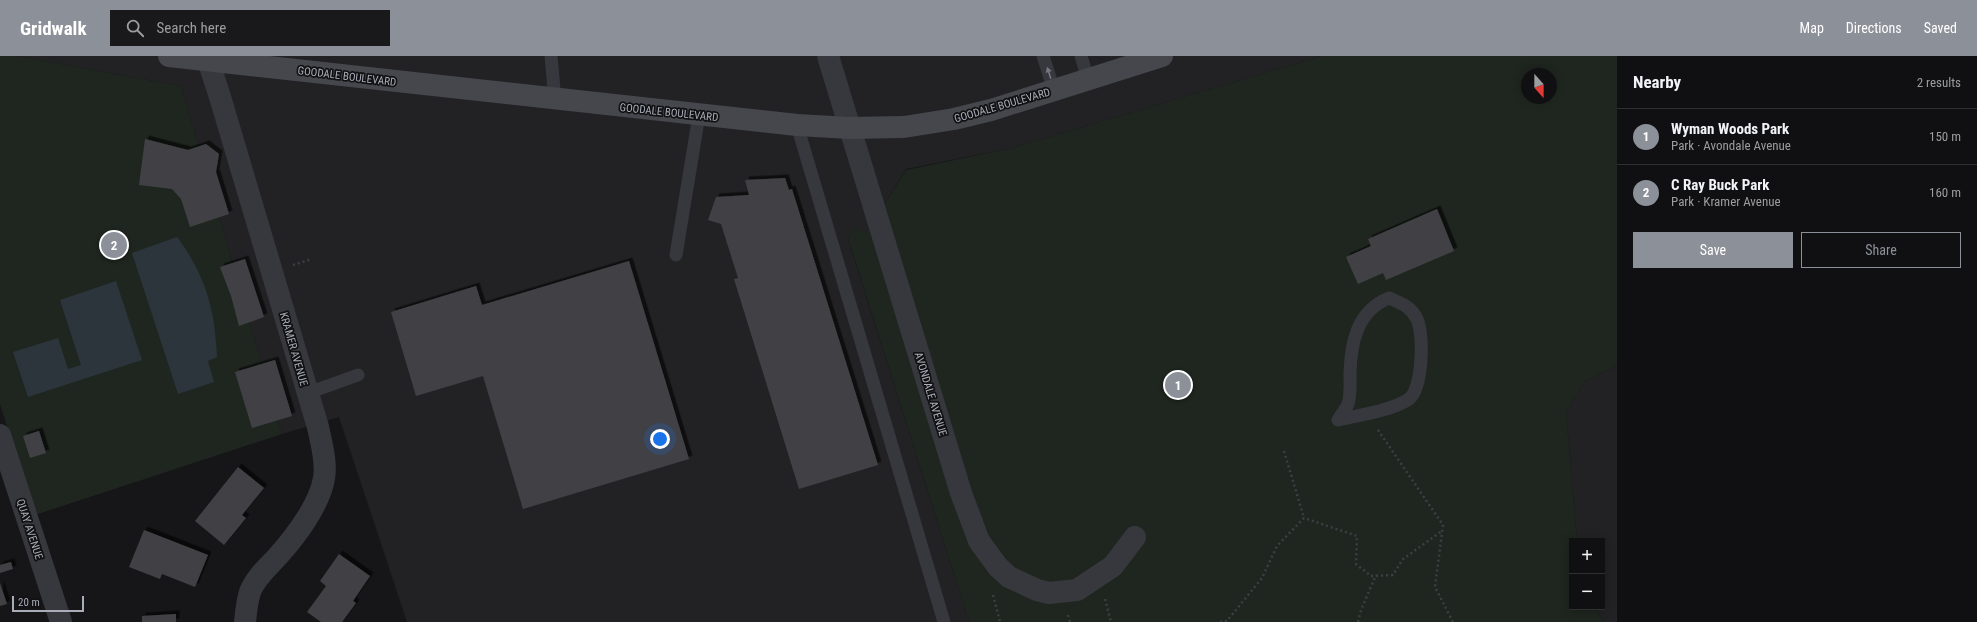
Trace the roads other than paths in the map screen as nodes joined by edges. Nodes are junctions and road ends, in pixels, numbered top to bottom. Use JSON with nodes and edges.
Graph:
{"nodes":[{"id":1,"x":169,"y":56,"type":"edge"},
{"id":2,"x":551,"y":56,"type":"edge"},
{"id":3,"x":828,"y":56,"type":"edge"},
{"id":4,"x":1043,"y":56,"type":"edge"},
{"id":5,"x":1081,"y":56,"type":"edge"},
{"id":6,"x":1162,"y":56,"type":"edge"},
{"id":7,"x":208,"y":60,"type":"junction"},
{"id":8,"x":234,"y":60,"type":"edge"},
{"id":9,"x":1088,"y":79,"type":"junction"},
{"id":10,"x":1054,"y":90,"type":"junction"},
{"id":11,"x":555,"y":100,"type":"junction"},
{"id":12,"x":699,"y":115,"type":"junction"},
{"id":13,"x":797,"y":125,"type":"junction"},
{"id":14,"x":850,"y":128,"type":"junction"},
{"id":15,"x":676,"y":255,"type":"dead end"},
{"id":16,"x":358,"y":375,"type":"dead end"},
{"id":17,"x":308,"y":393,"type":"junction"},
{"id":18,"x":1367,"y":413,"type":"joint"},
{"id":19,"x":0,"y":435,"type":"edge"},
{"id":20,"x":1135,"y":537,"type":"dead end"},
{"id":21,"x":61,"y":622,"type":"edge"},
{"id":22,"x":245,"y":622,"type":"edge"},
{"id":23,"x":944,"y":622,"type":"edge"}],
"edges":[{"from":1,"to":7,"type":"main road","name":"GOODALE BOULEVARD"},
{"from":2,"to":11,"type":"lane"},
{"from":3,"to":14,"type":"street","name":"AVONDALE AVENUE"},
{"from":10,"to":4,"type":"lane","one_way":true},
{"from":5,"to":9,"type":"lane"},
{"from":6,"to":9,"type":"main road","name":"GOODALE BOULEVARD"},
{"from":7,"to":8,"type":"main road","name":"GOODALE BOULEVARD"},
{"from":7,"to":17,"type":"street","name":"KRAMER AVENUE"},
{"from":8,"to":11,"type":"main road","name":"GOODALE BOULEVARD"},
{"from":9,"to":10,"type":"main road","name":"GOODALE BOULEVARD"},
{"from":10,"to":14,"type":"main road","name":"GOODALE BOULEVARD"},
{"from":11,"to":12,"type":"main road","name":"GOODALE BOULEVARD"},
{"from":12,"to":13,"type":"main road","name":"GOODALE BOULEVARD"},
{"from":12,"to":15,"type":"lane"},
{"from":13,"to":14,"type":"main road","name":"GOODALE BOULEVARD"},
{"from":13,"to":23,"type":"lane"},
{"from":14,"to":20,"type":"street","name":"AVONDALE AVENUE"},
{"from":16,"to":17,"type":"lane"},
{"from":17,"to":22,"type":"street","name":"KRAMER AVENUE"},
{"from":18,"to":18,"type":"lane"},
{"from":19,"to":21,"type":"street","name":"QUAY AVENUE"}]}
